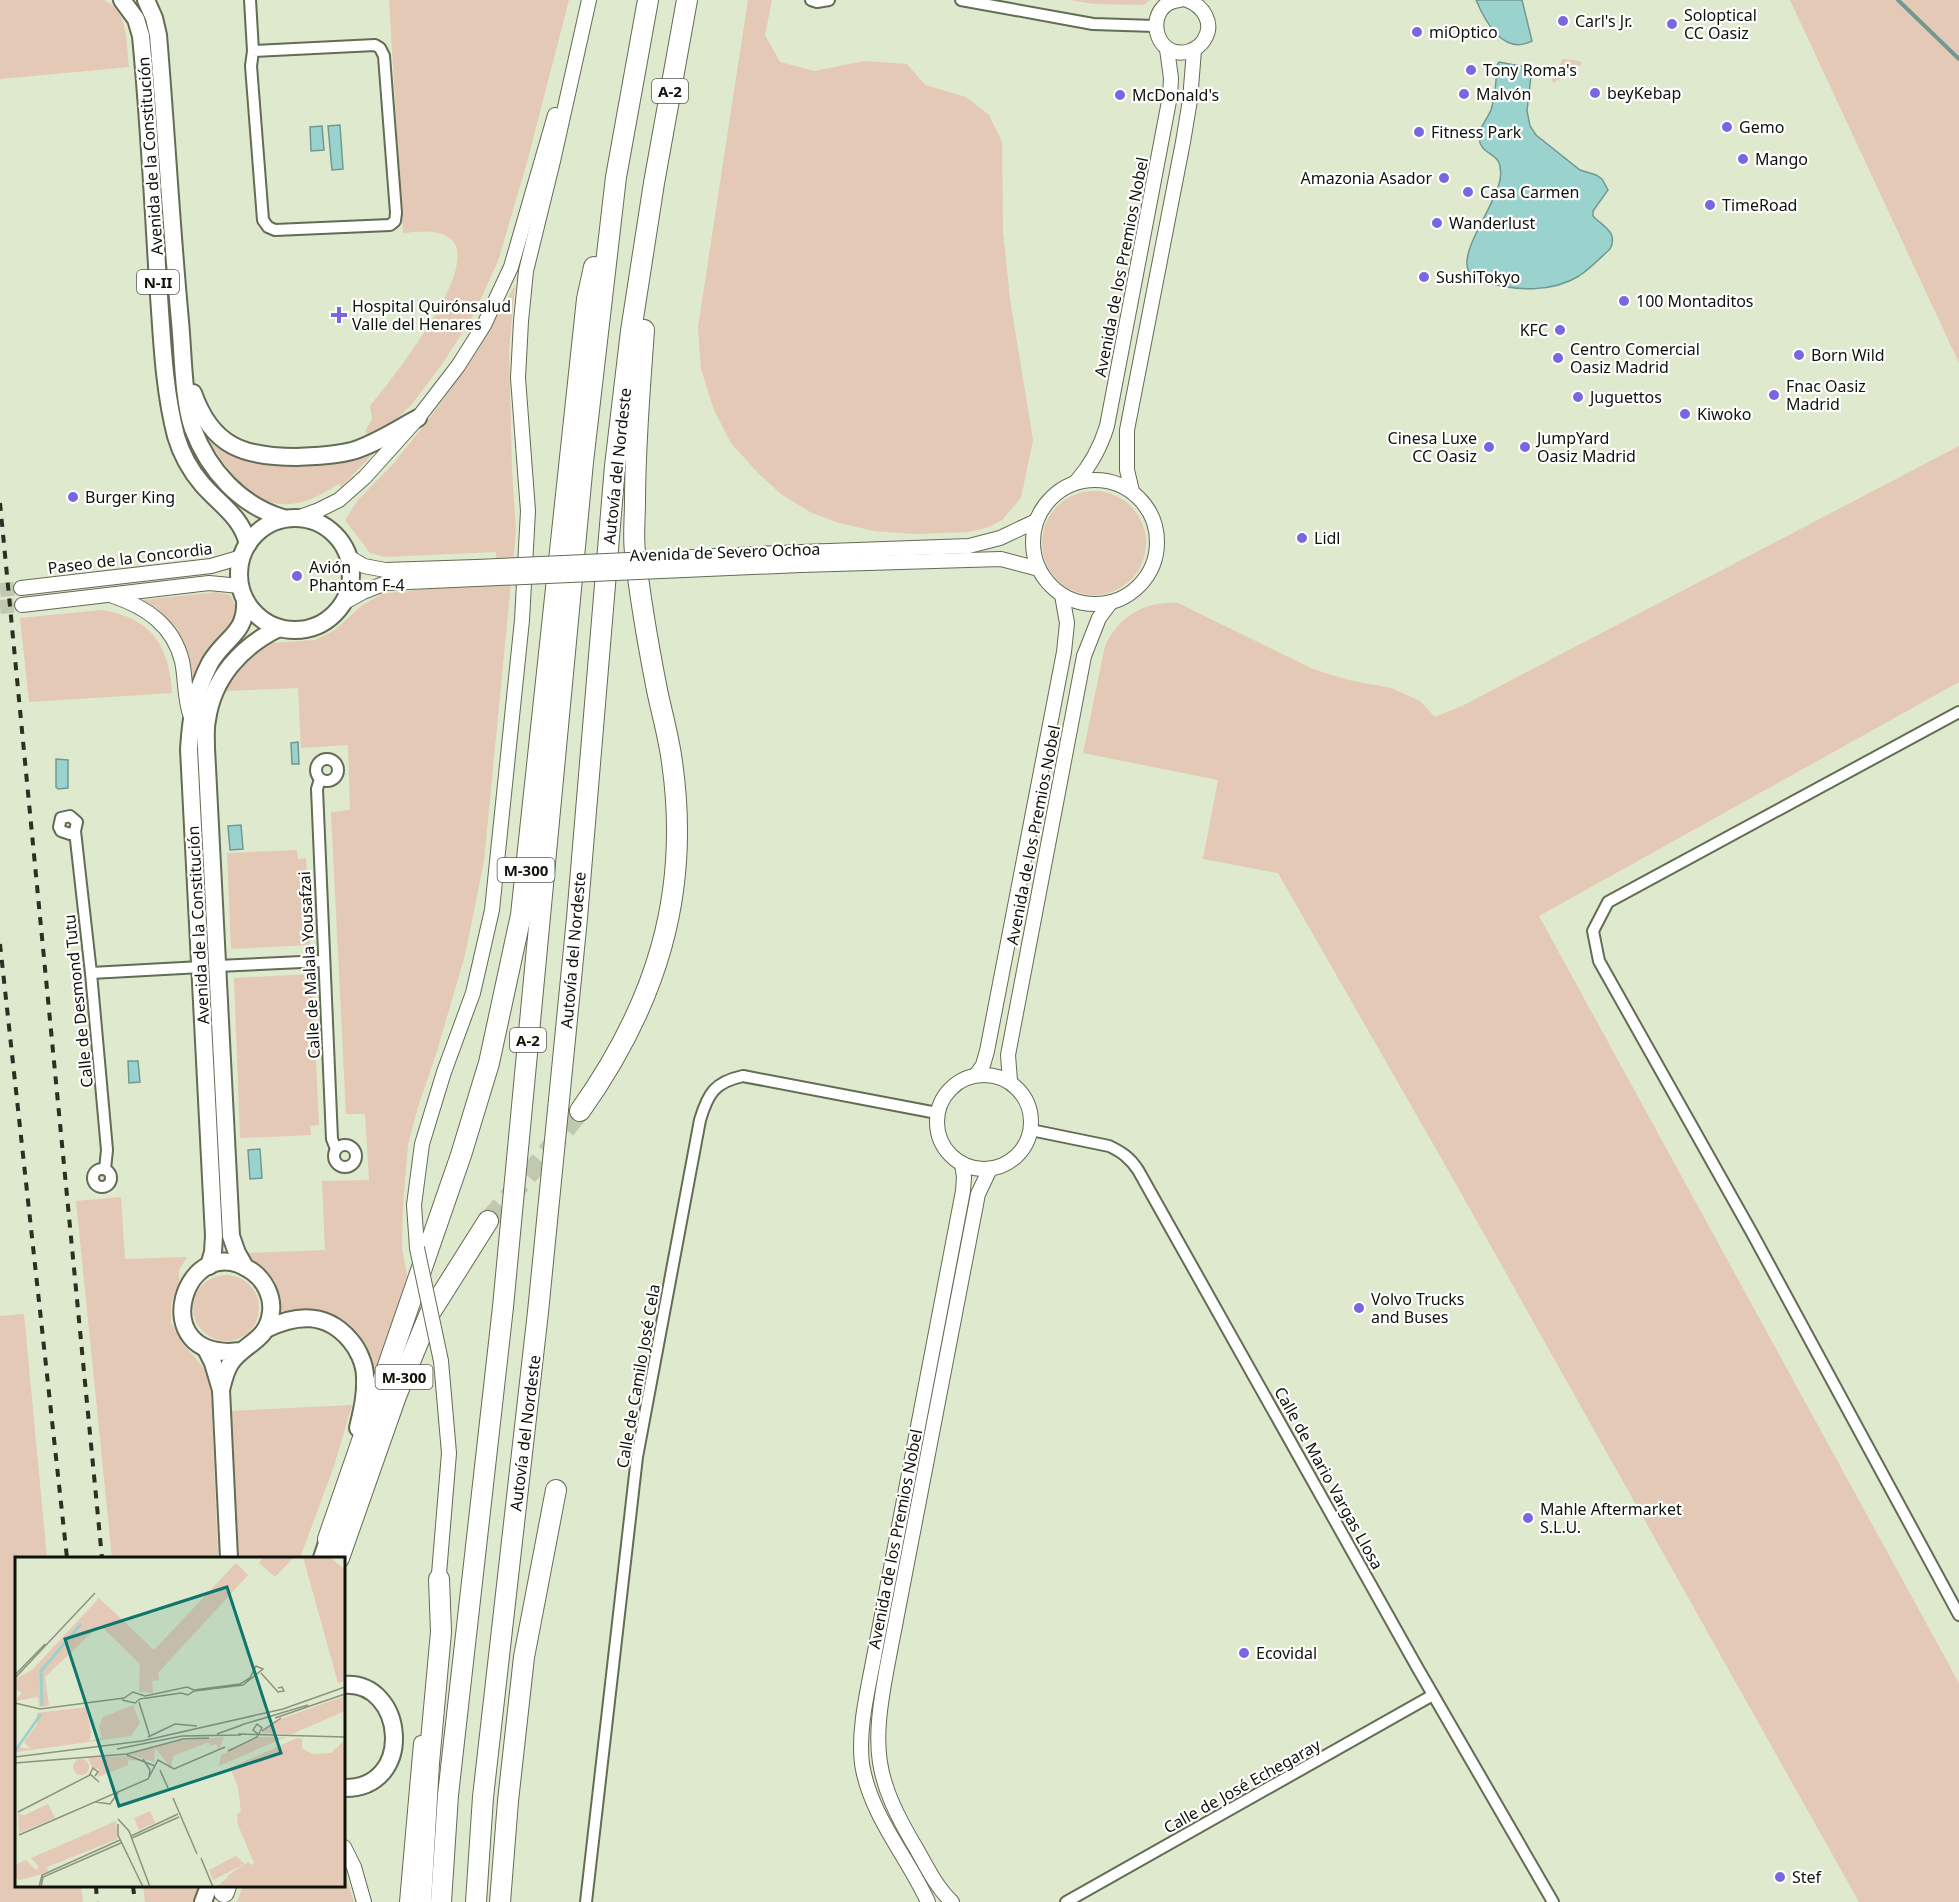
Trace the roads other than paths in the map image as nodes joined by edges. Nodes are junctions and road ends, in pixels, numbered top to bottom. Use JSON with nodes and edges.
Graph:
{"nodes":[{"id":1,"x":122,"y":0,"type":"edge"},
{"id":2,"x":146,"y":0,"type":"edge"},
{"id":3,"x":250,"y":0,"type":"edge"},
{"id":4,"x":589,"y":0,"type":"edge"},
{"id":5,"x":648,"y":0,"type":"edge"},
{"id":6,"x":687,"y":0,"type":"edge"},
{"id":7,"x":811,"y":0,"type":"edge"},
{"id":8,"x":829,"y":0,"type":"edge"},
{"id":9,"x":961,"y":0,"type":"edge"},
{"id":10,"x":1177,"y":0,"type":"edge"},
{"id":11,"x":1186,"y":0,"type":"edge"},
{"id":12,"x":1204,"y":6,"type":"edge"},
{"id":13,"x":1155,"y":26,"type":"junction"},
{"id":14,"x":1167,"y":49,"type":"junction"},
{"id":15,"x":1194,"y":50,"type":"junction"},
{"id":16,"x":253,"y":51,"type":"junction"},
{"id":17,"x":616,"y":177,"type":"junction"},
{"id":18,"x":654,"y":183,"type":"junction"},
{"id":19,"x":185,"y":373,"type":"junction"},
{"id":20,"x":418,"y":418,"type":"junction"},
{"id":21,"x":1076,"y":482,"type":"junction"},
{"id":22,"x":1132,"y":491,"type":"junction"},
{"id":23,"x":290,"y":518,"type":"junction"},
{"id":24,"x":1036,"y":521,"type":"junction"},
{"id":25,"x":245,"y":550,"type":"junction"},
{"id":26,"x":349,"y":557,"type":"junction"},
{"id":27,"x":801,"y":559,"type":"junction"},
{"id":28,"x":1039,"y":569,"type":"junction"},
{"id":29,"x":476,"y":573,"type":"junction"},
{"id":30,"x":21,"y":588,"type":"tunnel mouth"},
{"id":31,"x":243,"y":593,"type":"junction"},
{"id":32,"x":108,"y":595,"type":"junction"},
{"id":33,"x":1062,"y":595,"type":"junction"},
{"id":34,"x":1111,"y":602,"type":"junction"},
{"id":35,"x":343,"y":603,"type":"junction"},
{"id":36,"x":22,"y":604,"type":"tunnel mouth"},
{"id":37,"x":279,"y":628,"type":"junction"},
{"id":38,"x":1959,"y":712,"type":"edge"},
{"id":39,"x":190,"y":717,"type":"junction"},
{"id":40,"x":320,"y":779,"type":"dead end"},
{"id":41,"x":75,"y":831,"type":"dead end"},
{"id":42,"x":323,"y":961,"type":"junction"},
{"id":43,"x":209,"y":967,"type":"junction"},
{"id":44,"x":91,"y":973,"type":"junction"},
{"id":45,"x":976,"y":1075,"type":"junction"},
{"id":46,"x":1010,"y":1081,"type":"junction"},
{"id":47,"x":580,"y":1111,"type":"tunnel mouth"},
{"id":48,"x":937,"y":1113,"type":"junction"},
{"id":49,"x":1031,"y":1130,"type":"junction"},
{"id":50,"x":336,"y":1149,"type":"dead end"},
{"id":51,"x":962,"y":1164,"type":"junction"},
{"id":52,"x":105,"y":1169,"type":"dead end"},
{"id":53,"x":990,"y":1169,"type":"junction"},
{"id":54,"x":488,"y":1221,"type":"tunnel mouth"},
{"id":55,"x":209,"y":1266,"type":"junction"},
{"id":56,"x":245,"y":1267,"type":"junction"},
{"id":57,"x":266,"y":1329,"type":"junction"},
{"id":58,"x":206,"y":1349,"type":"junction"},
{"id":59,"x":241,"y":1351,"type":"junction"},
{"id":60,"x":221,"y":1390,"type":"junction"},
{"id":61,"x":556,"y":1490,"type":"dead end"},
{"id":62,"x":328,"y":1539,"type":"junction"},
{"id":63,"x":229,"y":1557,"type":"edge"},
{"id":64,"x":322,"y":1557,"type":"edge"},
{"id":65,"x":339,"y":1557,"type":"edge"},
{"id":66,"x":439,"y":1579,"type":"junction"},
{"id":67,"x":1959,"y":1615,"type":"edge"},
{"id":68,"x":345,"y":1685,"type":"edge"},
{"id":69,"x":1433,"y":1695,"type":"junction"},
{"id":70,"x":345,"y":1788,"type":"edge"},
{"id":71,"x":345,"y":1849,"type":"edge"},
{"id":72,"x":221,"y":1890,"type":"edge"},
{"id":73,"x":203,"y":1902,"type":"edge"},
{"id":74,"x":364,"y":1902,"type":"edge"},
{"id":75,"x":407,"y":1902,"type":"edge"},
{"id":76,"x":421,"y":1902,"type":"edge"},
{"id":77,"x":441,"y":1902,"type":"edge"},
{"id":78,"x":476,"y":1902,"type":"edge"},
{"id":79,"x":500,"y":1902,"type":"edge"},
{"id":80,"x":586,"y":1902,"type":"edge"},
{"id":81,"x":928,"y":1902,"type":"edge"},
{"id":82,"x":952,"y":1902,"type":"edge"},
{"id":83,"x":1066,"y":1902,"type":"edge"},
{"id":84,"x":1552,"y":1902,"type":"edge"}],
"edges":[{"from":1,"to":25,"type":"main road","name":"Avenida de la Constitución","number":"N-II"},
{"from":2,"to":19,"type":"main road","name":"Avenida de la Constitución","number":"N-II"},
{"from":3,"to":16,"type":"street"},
{"from":4,"to":20,"type":"street"},
{"from":4,"to":66,"type":"street","bridge":true},
{"from":5,"to":17,"type":"highway","name":"Autovía del Nordeste","number":"A-2"},
{"from":6,"to":18,"type":"highway","name":"Autovía del Nordeste","number":"A-2"},
{"from":7,"to":8,"type":"street"},
{"from":9,"to":13,"type":"street"},
{"from":10,"to":13,"type":"street"},
{"from":11,"to":12,"type":"street"},
{"from":12,"to":15,"type":"street"},
{"from":13,"to":14,"type":"street","name":"Avenida de los Premios Nobel"},
{"from":14,"to":15,"type":"street"},
{"from":14,"to":21,"type":"street","name":"Avenida de los Premios Nobel"},
{"from":15,"to":22,"type":"street"},
{"from":16,"to":16,"type":"street"},
{"from":17,"to":62,"type":"highway","number":"M-300"},
{"from":17,"to":77,"type":"highway","name":"Autovía del Nordeste","number":"A-2"},
{"from":18,"to":47,"type":"highway"},
{"from":18,"to":78,"type":"highway","name":"Autovía del Nordeste","number":"A-2"},
{"from":19,"to":20,"type":"main road"},
{"from":19,"to":23,"type":"main road","name":"Avenida de la Constitución","number":"N-II"},
{"from":20,"to":23,"type":"street"},
{"from":21,"to":22,"type":"street"},
{"from":21,"to":24,"type":"street"},
{"from":22,"to":34,"type":"street"},
{"from":23,"to":25,"type":"main road"},
{"from":23,"to":26,"type":"main road","number":"N-II"},
{"from":24,"to":27,"type":"street","name":"Avenida de Severo Ochoa"},
{"from":24,"to":28,"type":"street"},
{"from":25,"to":30,"type":"street","name":"Paseo de la Concordia"},
{"from":25,"to":31,"type":"main road"},
{"from":26,"to":29,"type":"street","name":"Avenida de Severo Ochoa"},
{"from":26,"to":35,"type":"main road"},
{"from":27,"to":28,"type":"street","name":"Avenida de Severo Ochoa"},
{"from":27,"to":29,"type":"street","name":"Avenida de Severo Ochoa","bridge":true},
{"from":28,"to":33,"type":"street"},
{"from":29,"to":35,"type":"street","name":"Avenida de Severo Ochoa"},
{"from":31,"to":32,"type":"street","name":"Paseo de la Concordia"},
{"from":31,"to":37,"type":"main road"},
{"from":31,"to":39,"type":"main road","name":"Avenida de la Constitución"},
{"from":32,"to":36,"type":"street","name":"Paseo de la Concordia"},
{"from":32,"to":39,"type":"street"},
{"from":33,"to":34,"type":"street"},
{"from":33,"to":45,"type":"street","name":"Avenida de los Premios Nobel"},
{"from":34,"to":46,"type":"street","name":"Avenida de los Premios Nobel"},
{"from":35,"to":37,"type":"main road"},
{"from":37,"to":43,"type":"main road","name":"Avenida de la Constitución"},
{"from":38,"to":67,"type":"street"},
{"from":39,"to":43,"type":"main road","name":"Avenida de la Constitución"},
{"from":40,"to":42,"type":"street","name":"Calle de Malala Yousafzai"},
{"from":41,"to":44,"type":"street","name":"Calle de Desmond Tutu"},
{"from":42,"to":43,"type":"street"},
{"from":42,"to":50,"type":"street","name":"Calle de Malala Yousafzai"},
{"from":43,"to":44,"type":"street"},
{"from":43,"to":55,"type":"main road","name":"Avenida de la Constitución"},
{"from":43,"to":56,"type":"main road","name":"Avenida de la Constitución"},
{"from":44,"to":52,"type":"street","name":"Calle de Desmond Tutu"},
{"from":45,"to":46,"type":"street"},
{"from":45,"to":48,"type":"street"},
{"from":46,"to":49,"type":"street"},
{"from":48,"to":51,"type":"street"},
{"from":48,"to":80,"type":"street","name":"Calle de Camilo José Cela"},
{"from":49,"to":53,"type":"street"},
{"from":49,"to":69,"type":"street","name":"Calle de Mario Vargas Llosa"},
{"from":51,"to":53,"type":"street"},
{"from":51,"to":81,"type":"street","name":"Avenida de los Premios Nobel"},
{"from":53,"to":82,"type":"street","name":"Avenida de los Premios Nobel"},
{"from":54,"to":65,"type":"highway","number":"M-300"},
{"from":55,"to":56,"type":"main road"},
{"from":55,"to":58,"type":"main road"},
{"from":56,"to":57,"type":"main road"},
{"from":57,"to":59,"type":"main road"},
{"from":57,"to":62,"type":"main road"},
{"from":58,"to":59,"type":"main road"},
{"from":58,"to":60,"type":"main road"},
{"from":59,"to":60,"type":"main road"},
{"from":60,"to":63,"type":"main road"},
{"from":61,"to":79,"type":"highway"},
{"from":62,"to":64,"type":"main road","number":"M-300"},
{"from":66,"to":75,"type":"street"},
{"from":66,"to":76,"type":"highway"},
{"from":68,"to":70,"type":"main road"},
{"from":69,"to":83,"type":"street","name":"Calle de José Echegaray"},
{"from":69,"to":84,"type":"street","name":"Calle de Mario Vargas Llosa"},
{"from":71,"to":74,"type":"street"},
{"from":72,"to":73,"type":"main road"}]}
